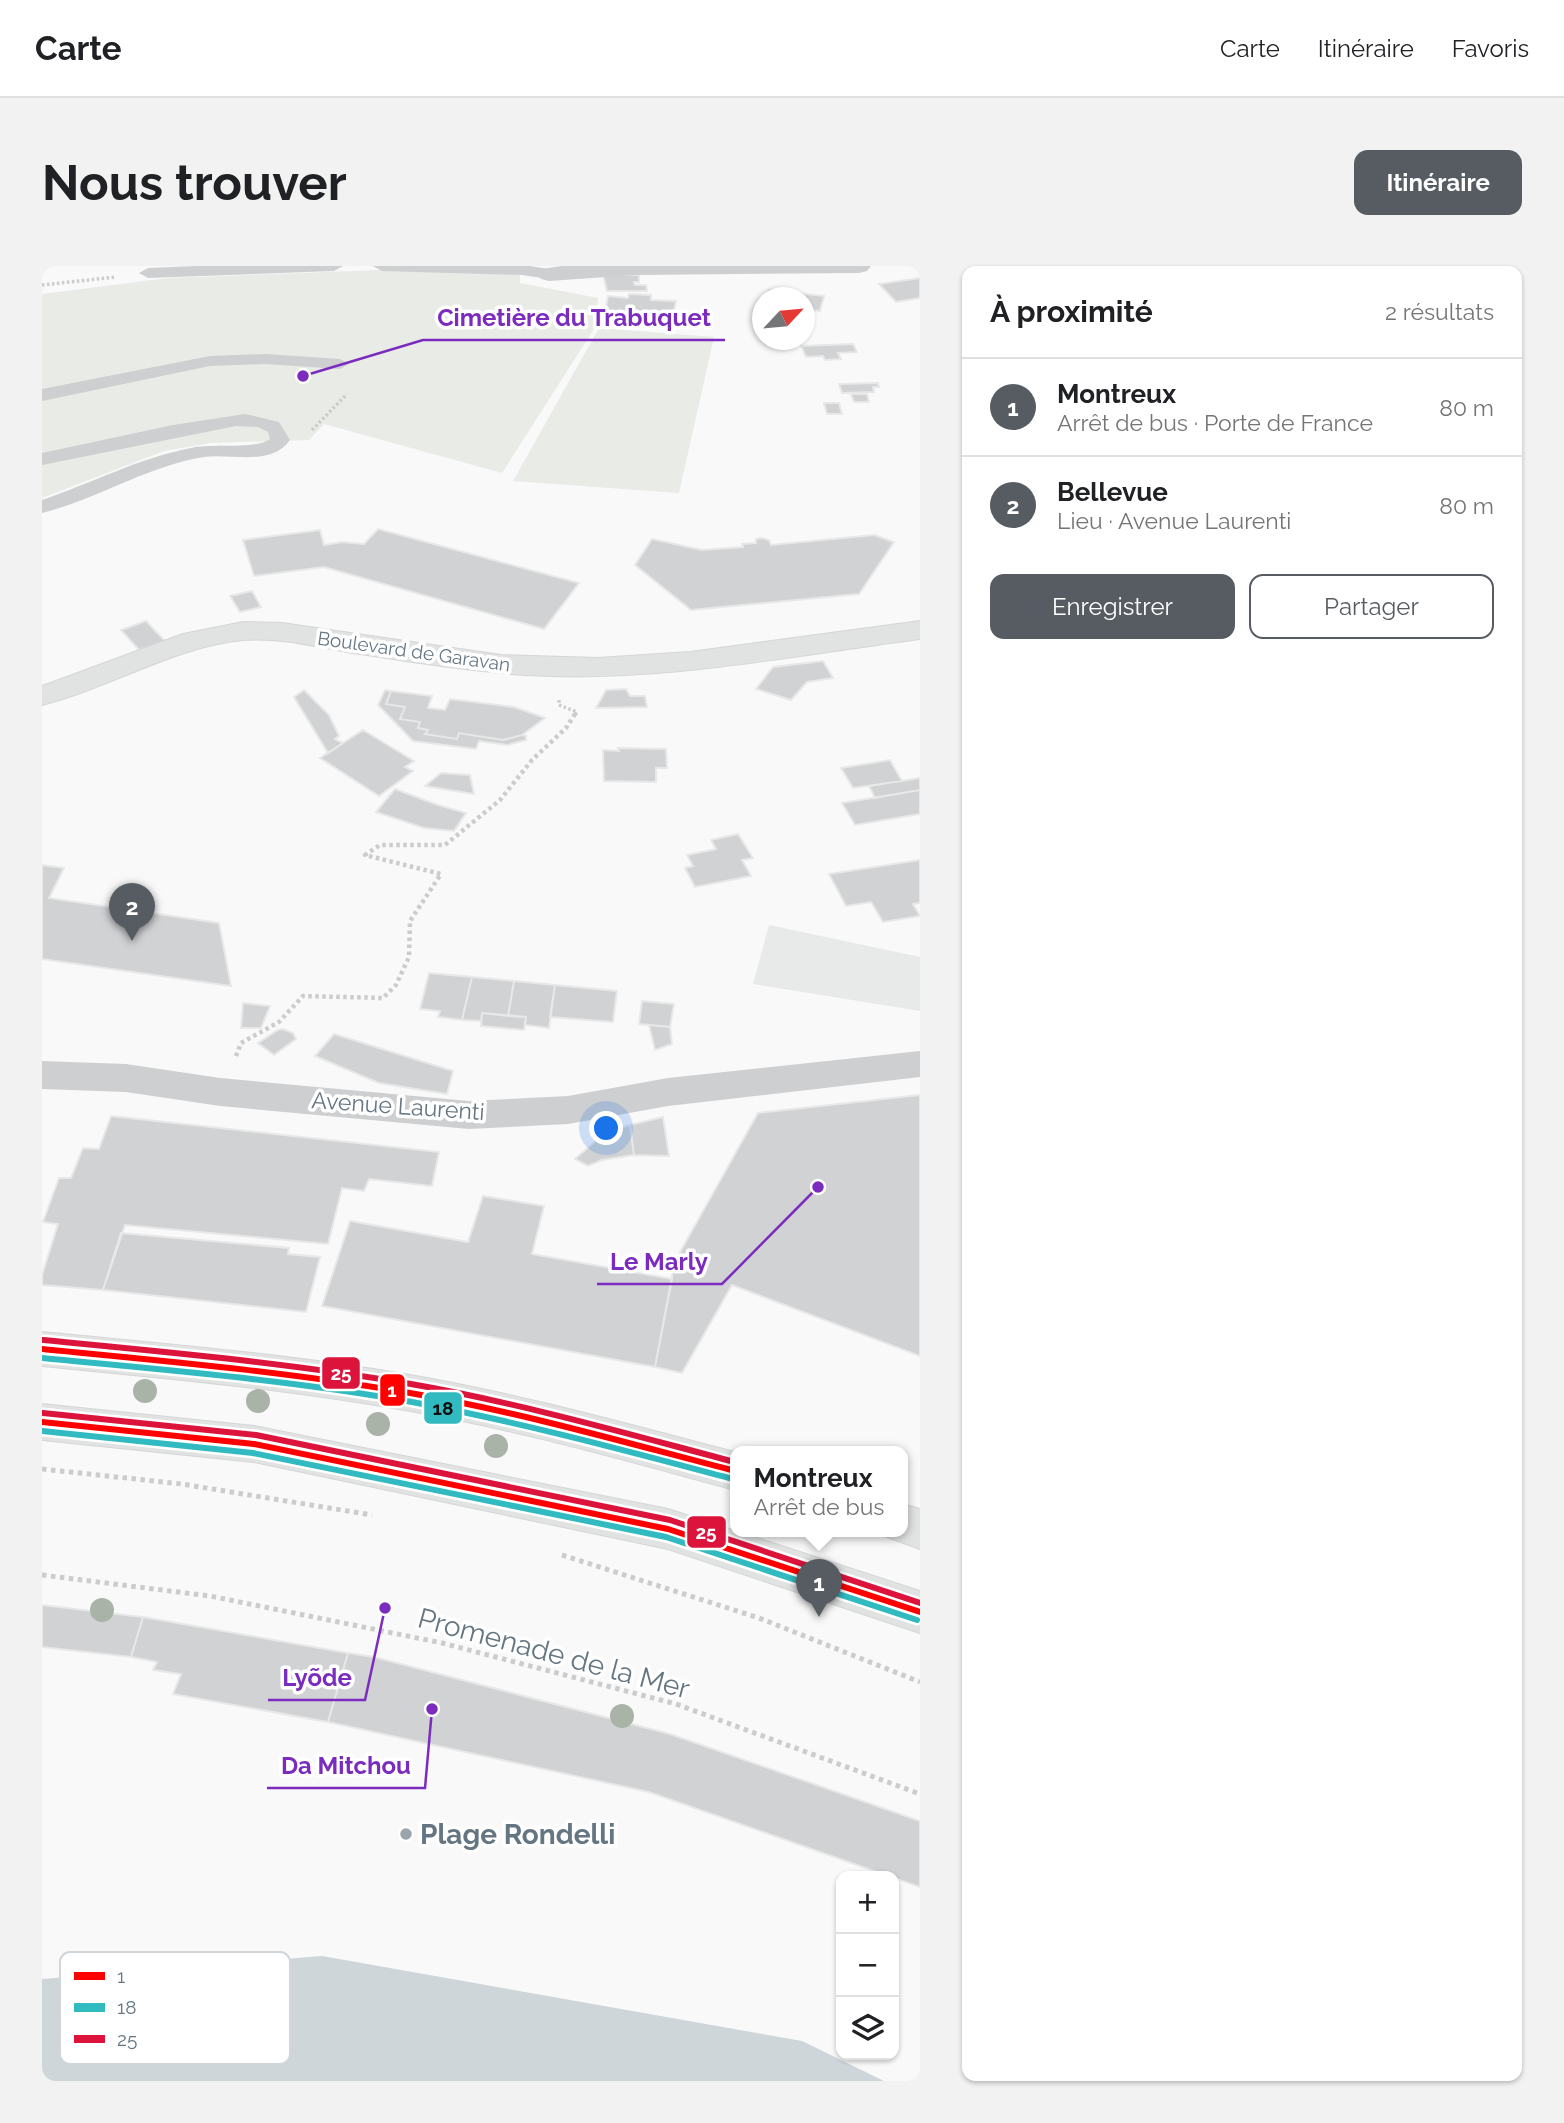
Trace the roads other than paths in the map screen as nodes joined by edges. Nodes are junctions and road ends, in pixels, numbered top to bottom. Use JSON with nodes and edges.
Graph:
{"nodes":[{"id":1,"x":334,"y":266,"type":"edge"},
{"id":2,"x":382,"y":266,"type":"edge"},
{"id":3,"x":859,"y":266,"type":"edge"},
{"id":4,"x":148,"y":273,"type":"road end"},
{"id":5,"x":549,"y":274,"type":"joint"},
{"id":6,"x":95,"y":360,"type":"dead end"},
{"id":7,"x":340,"y":365,"type":"road end"},
{"id":8,"x":94,"y":384,"type":"junction"},
{"id":9,"x":42,"y":395,"type":"edge"},
{"id":10,"x":42,"y":459,"type":"edge"},
{"id":11,"x":42,"y":507,"type":"edge"},
{"id":12,"x":920,"y":630,"type":"edge"},
{"id":13,"x":42,"y":696,"type":"edge"},
{"id":14,"x":920,"y":1064,"type":"edge"},
{"id":15,"x":52,"y":1071,"type":"edge"},
{"id":16,"x":42,"y":1349,"type":"edge"},
{"id":17,"x":42,"y":1422,"type":"edge"},
{"id":18,"x":730,"y":1470,"type":"edge"},
{"id":19,"x":920,"y":1612,"type":"edge"}],
"edges":[{"from":1,"to":4,"type":"lane"},
{"from":2,"to":5,"type":"lane"},
{"from":3,"to":5,"type":"street"},
{"from":6,"to":8,"type":"lane"},
{"from":7,"to":8,"type":"lane"},
{"from":8,"to":9,"type":"lane"},
{"from":10,"to":11,"type":"lane"},
{"from":12,"to":13,"type":"main road","name":"Boulevard de Garavan"},
{"from":14,"to":15,"type":"street","name":"Avenue Laurenti"},
{"from":16,"to":18,"type":"main road"},
{"from":17,"to":19,"type":"main road"}]}
